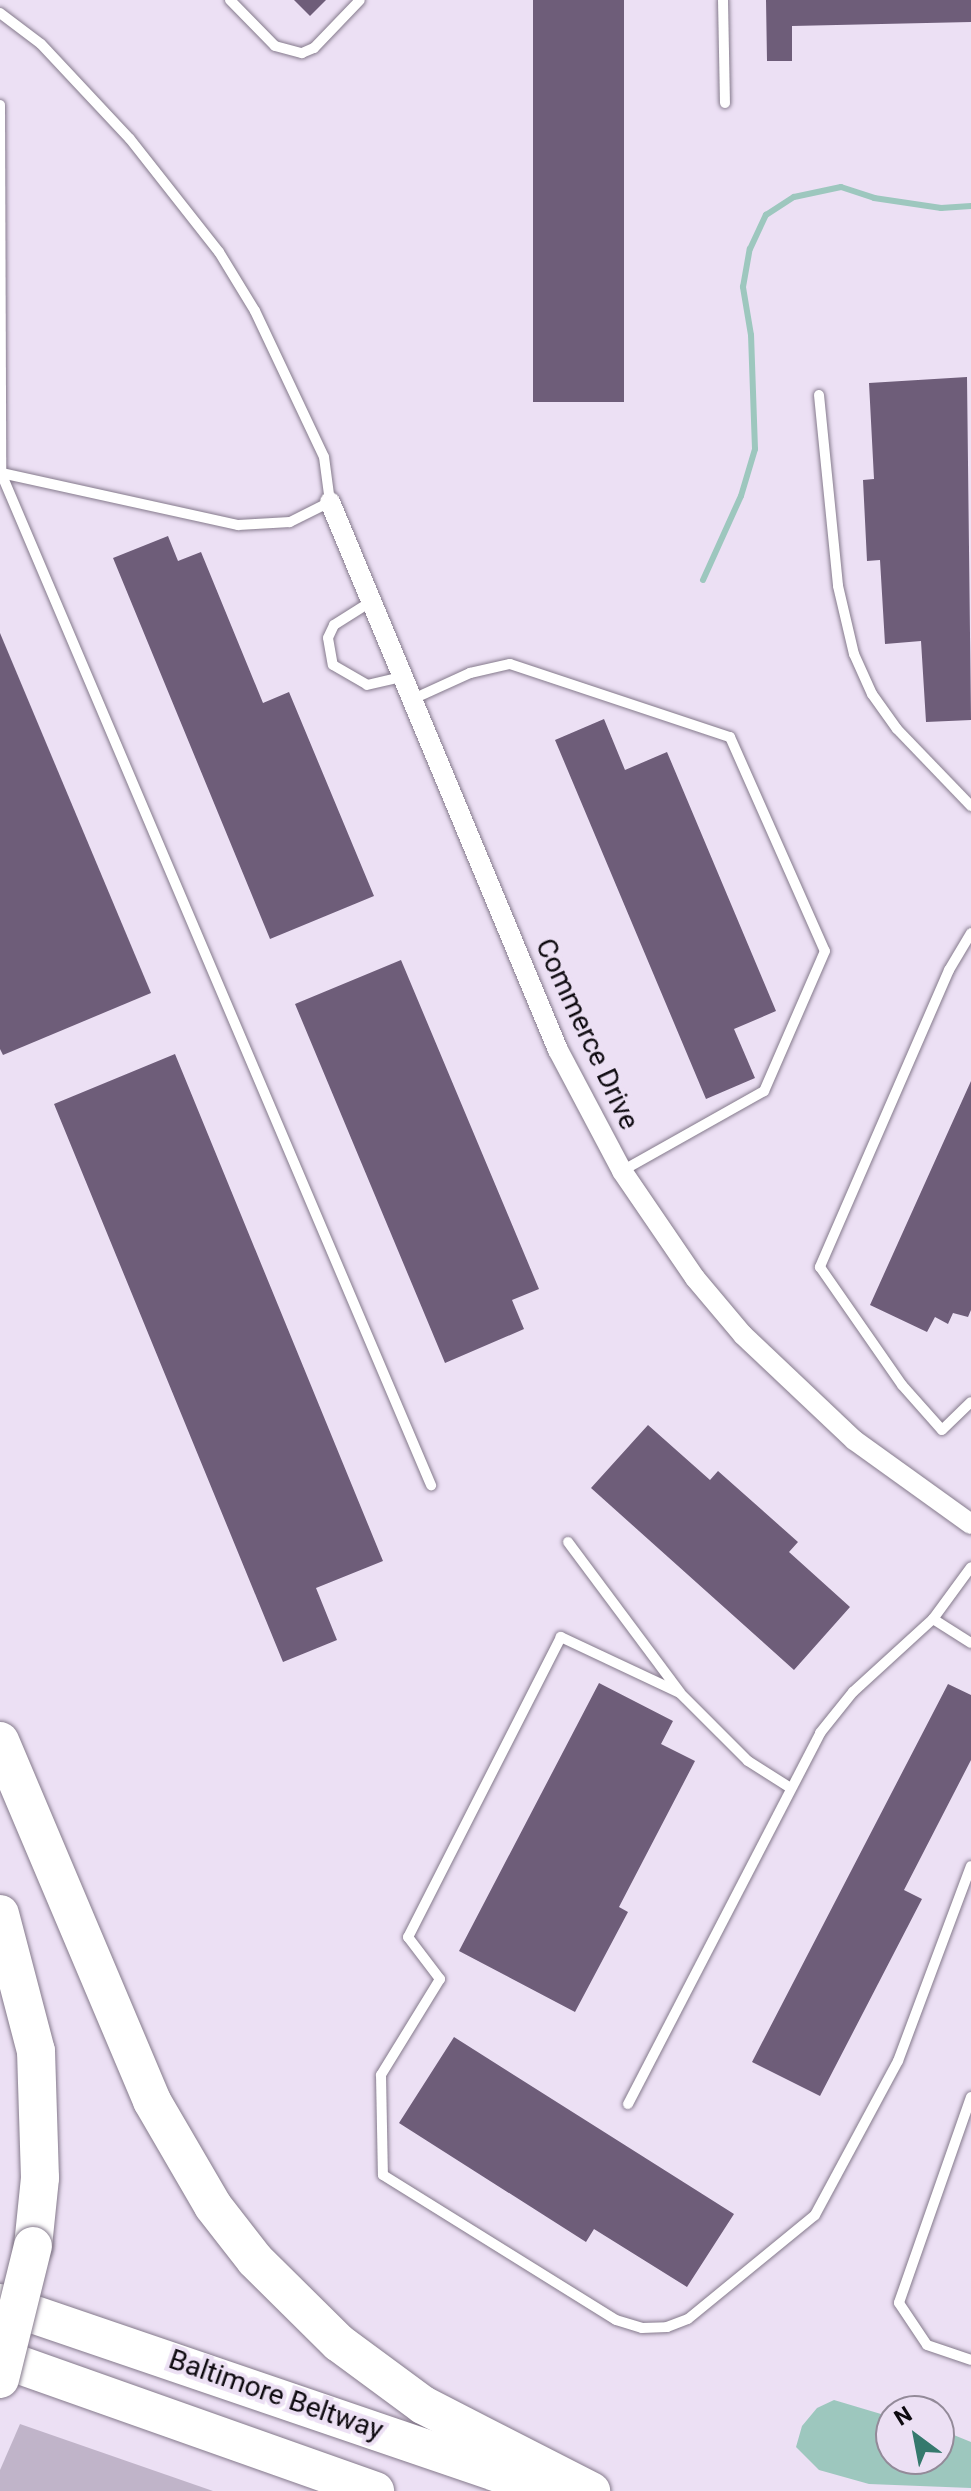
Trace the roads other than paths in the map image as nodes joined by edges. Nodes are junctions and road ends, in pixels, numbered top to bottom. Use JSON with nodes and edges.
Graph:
{"nodes":[{"id":1,"x":230,"y":0,"type":"edge"},
{"id":2,"x":360,"y":0,"type":"edge"},
{"id":3,"x":723,"y":0,"type":"edge"},
{"id":4,"x":0,"y":13,"type":"edge"},
{"id":5,"x":725,"y":103,"type":"dead end"},
{"id":6,"x":0,"y":105,"type":"edge"},
{"id":7,"x":819,"y":395,"type":"dead end"},
{"id":8,"x":1,"y":473,"type":"edge"},
{"id":9,"x":330,"y":502,"type":"junction"},
{"id":10,"x":372,"y":601,"type":"junction"},
{"id":11,"x":404,"y":677,"type":"junction"},
{"id":12,"x":413,"y":699,"type":"junction"},
{"id":13,"x":969,"y":801,"type":"edge"},
{"id":14,"x":970,"y":936,"type":"edge"},
{"id":15,"x":622,"y":1171,"type":"junction"},
{"id":16,"x":971,"y":1402,"type":"edge"},
{"id":17,"x":431,"y":1485,"type":"dead end"},
{"id":18,"x":971,"y":1524,"type":"edge"},
{"id":19,"x":568,"y":1542,"type":"dead end"},
{"id":20,"x":971,"y":1567,"type":"edge"},
{"id":21,"x":933,"y":1619,"type":"junction"},
{"id":22,"x":971,"y":1643,"type":"edge"},
{"id":23,"x":680,"y":1693,"type":"junction"},
{"id":24,"x":0,"y":1741,"type":"edge"},
{"id":25,"x":789,"y":1787,"type":"junction"},
{"id":26,"x":971,"y":1866,"type":"edge"},
{"id":27,"x":0,"y":1914,"type":"edge"},
{"id":28,"x":971,"y":2097,"type":"edge"},
{"id":29,"x":628,"y":2104,"type":"dead end"},
{"id":30,"x":0,"y":2303,"type":"edge"},
{"id":31,"x":0,"y":2358,"type":"edge"},
{"id":32,"x":971,"y":2360,"type":"edge"},
{"id":33,"x":0,"y":2379,"type":"edge"},
{"id":34,"x":375,"y":2491,"type":"edge"},
{"id":35,"x":550,"y":2491,"type":"edge"},
{"id":36,"x":591,"y":2491,"type":"edge"}],
"edges":[{"from":1,"to":2,"type":"lane"},
{"from":3,"to":5,"type":"lane"},
{"from":4,"to":9,"type":"lane"},
{"from":6,"to":8,"type":"lane"},
{"from":7,"to":13,"type":"lane"},
{"from":8,"to":9,"type":"lane"},
{"from":8,"to":17,"type":"lane"},
{"from":9,"to":10,"type":"street","name":"Commerce Drive"},
{"from":10,"to":11,"type":"street","name":"Commerce Drive"},
{"from":10,"to":11,"type":"lane"},
{"from":11,"to":12,"type":"street","name":"Commerce Drive"},
{"from":12,"to":15,"type":"street","name":"Commerce Drive"},
{"from":12,"to":15,"type":"lane"},
{"from":14,"to":16,"type":"lane"},
{"from":15,"to":18,"type":"street","name":"Commerce Drive"},
{"from":19,"to":23,"type":"lane"},
{"from":20,"to":21,"type":"lane"},
{"from":21,"to":22,"type":"lane"},
{"from":21,"to":25,"type":"lane"},
{"from":23,"to":25,"type":"lane"},
{"from":23,"to":26,"type":"lane"},
{"from":24,"to":36,"type":"highway"},
{"from":25,"to":29,"type":"lane"},
{"from":27,"to":33,"type":"highway","bridge":true},
{"from":28,"to":32,"type":"lane"},
{"from":30,"to":35,"type":"highway","name":"Baltimore Beltway"},
{"from":31,"to":34,"type":"highway","name":"Baltimore Beltway"}]}
